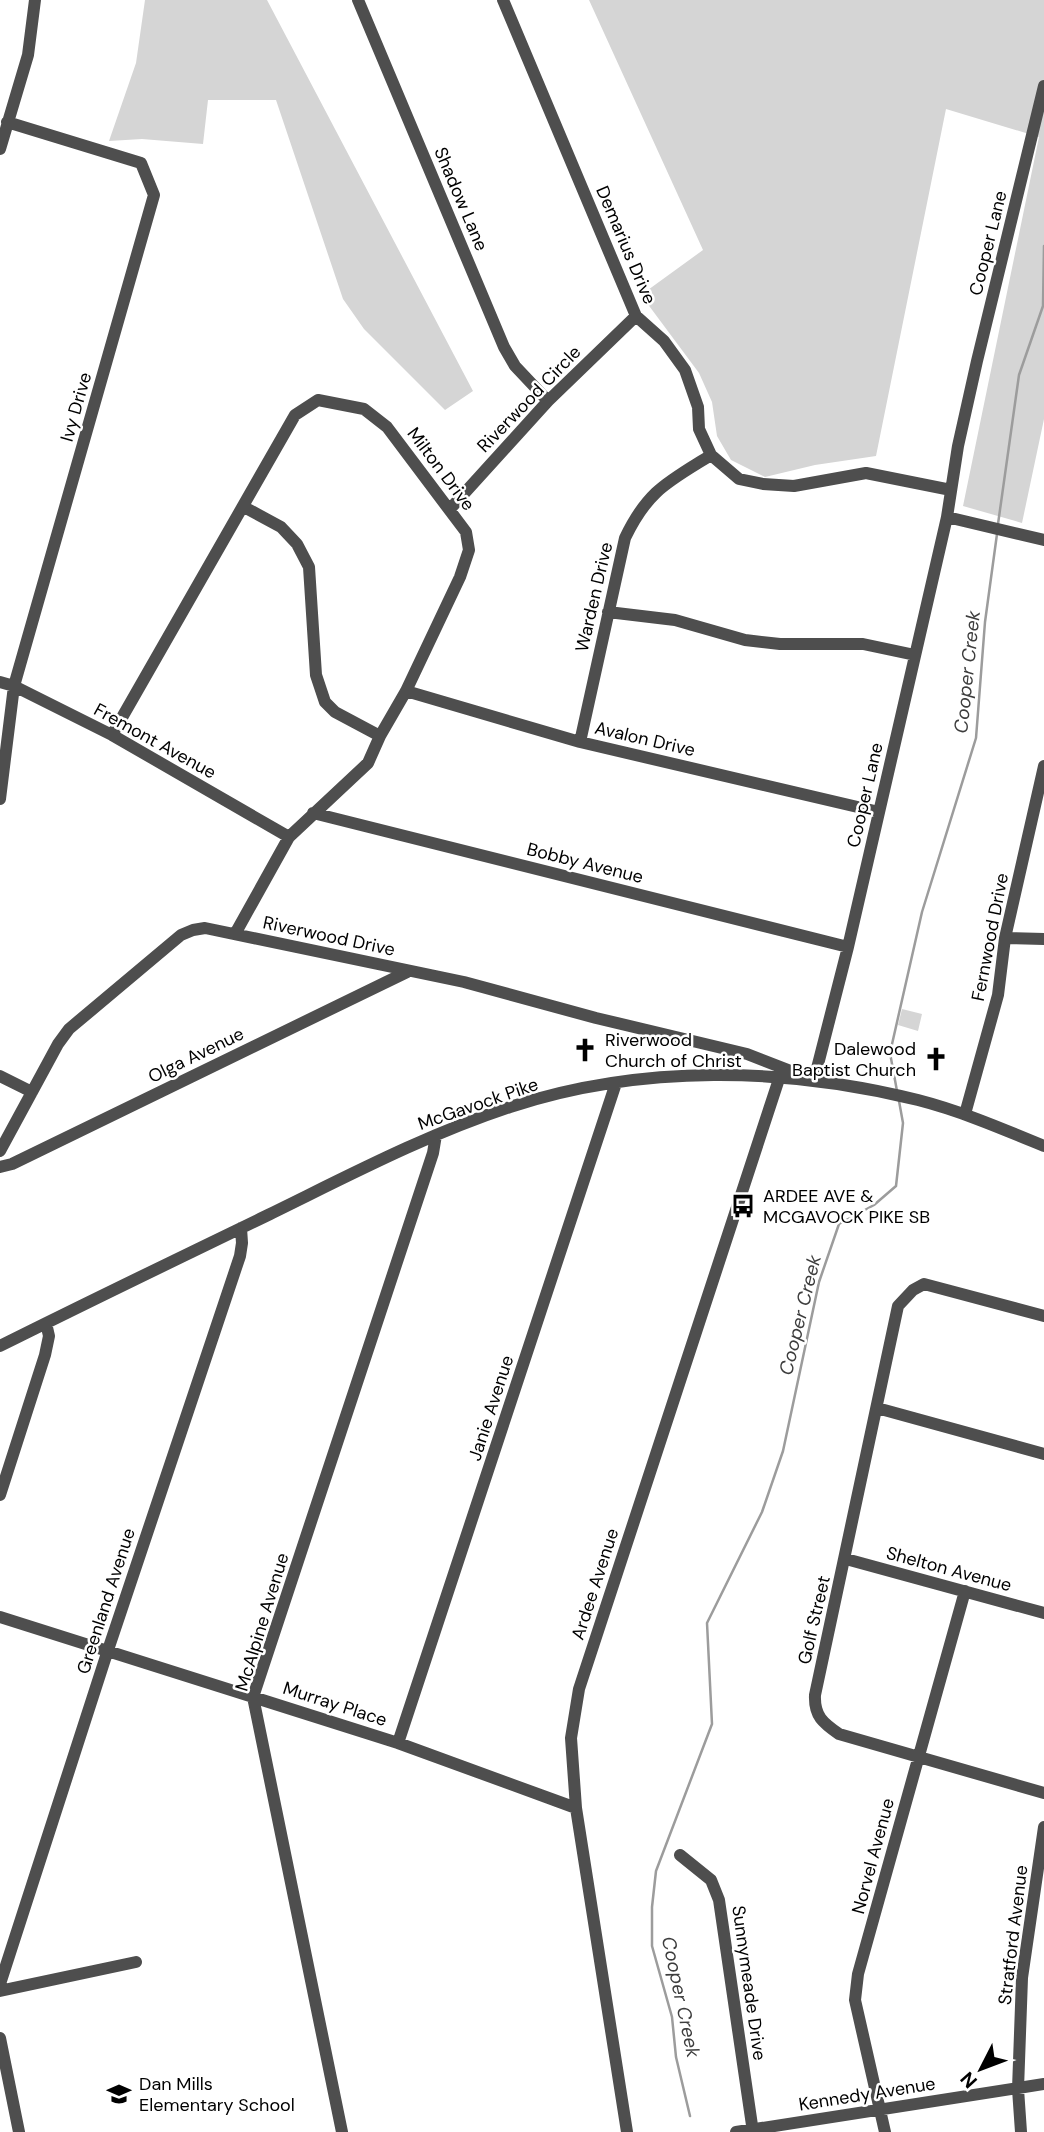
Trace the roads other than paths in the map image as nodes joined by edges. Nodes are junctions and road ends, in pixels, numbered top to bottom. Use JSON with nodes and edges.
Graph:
{"nodes":[{"id":1,"x":35,"y":0,"type":"edge"},
{"id":2,"x":358,"y":0,"type":"edge"},
{"id":3,"x":503,"y":0,"type":"edge"},
{"id":4,"x":1044,"y":86,"type":"edge"},
{"id":5,"x":7,"y":122,"type":"junction"},
{"id":6,"x":0,"y":149,"type":"edge"},
{"id":7,"x":636,"y":316,"type":"junction"},
{"id":8,"x":548,"y":401,"type":"junction"},
{"id":9,"x":711,"y":455,"type":"junction"},
{"id":10,"x":951,"y":490,"type":"junction"},
{"id":11,"x":244,"y":508,"type":"junction"},
{"id":12,"x":450,"y":509,"type":"junction"},
{"id":13,"x":947,"y":517,"type":"junction"},
{"id":14,"x":1044,"y":540,"type":"edge"},
{"id":15,"x":608,"y":612,"type":"junction"},
{"id":16,"x":915,"y":655,"type":"junction"},
{"id":17,"x":0,"y":682,"type":"edge"},
{"id":18,"x":14,"y":686,"type":"junction"},
{"id":19,"x":406,"y":691,"type":"junction"},
{"id":20,"x":112,"y":735,"type":"junction"},
{"id":21,"x":380,"y":736,"type":"junction"},
{"id":22,"x":580,"y":742,"type":"junction"},
{"id":23,"x":1044,"y":766,"type":"edge"},
{"id":24,"x":0,"y":799,"type":"edge"},
{"id":25,"x":880,"y":812,"type":"junction"},
{"id":26,"x":313,"y":813,"type":"junction"},
{"id":27,"x":289,"y":836,"type":"junction"},
{"id":28,"x":235,"y":934,"type":"junction"},
{"id":29,"x":1005,"y":938,"type":"junction"},
{"id":30,"x":1044,"y":939,"type":"edge"},
{"id":31,"x":848,"y":947,"type":"junction"},
{"id":32,"x":407,"y":972,"type":"junction"},
{"id":33,"x":747,"y":1054,"type":"junction"},
{"id":34,"x":777,"y":1065,"type":"junction"},
{"id":35,"x":751,"y":1075,"type":"junction"},
{"id":36,"x":0,"y":1076,"type":"edge"},
{"id":37,"x":779,"y":1079,"type":"junction"},
{"id":38,"x":814,"y":1080,"type":"junction"},
{"id":39,"x":616,"y":1083,"type":"junction"},
{"id":40,"x":32,"y":1092,"type":"junction"},
{"id":41,"x":965,"y":1114,"type":"junction"},
{"id":42,"x":436,"y":1135,"type":"junction"},
{"id":43,"x":1044,"y":1146,"type":"edge"},
{"id":44,"x":0,"y":1151,"type":"edge"},
{"id":45,"x":0,"y":1167,"type":"edge"},
{"id":46,"x":240,"y":1228,"type":"junction"},
{"id":47,"x":1044,"y":1316,"type":"edge"},
{"id":48,"x":46,"y":1323,"type":"junction"},
{"id":49,"x":0,"y":1346,"type":"edge"},
{"id":50,"x":877,"y":1408,"type":"junction"},
{"id":51,"x":1044,"y":1454,"type":"edge"},
{"id":52,"x":0,"y":1495,"type":"edge"},
{"id":53,"x":846,"y":1559,"type":"junction"},
{"id":54,"x":965,"y":1591,"type":"junction"},
{"id":55,"x":1044,"y":1613,"type":"edge"},
{"id":56,"x":0,"y":1617,"type":"edge"},
{"id":57,"x":107,"y":1653,"type":"junction"},
{"id":58,"x":253,"y":1697,"type":"junction"},
{"id":59,"x":398,"y":1743,"type":"junction"},
{"id":60,"x":918,"y":1757,"type":"junction"},
{"id":61,"x":1044,"y":1793,"type":"edge"},
{"id":62,"x":576,"y":1808,"type":"junction"},
{"id":63,"x":1044,"y":1827,"type":"edge"},
{"id":64,"x":680,"y":1854,"type":"dead end"},
{"id":65,"x":136,"y":1962,"type":"dead end"},
{"id":66,"x":0,"y":1984,"type":"edge"},
{"id":67,"x":0,"y":1991,"type":"edge"},
{"id":68,"x":0,"y":2038,"type":"edge"},
{"id":69,"x":1044,"y":2084,"type":"edge"},
{"id":70,"x":1018,"y":2089,"type":"junction"},
{"id":71,"x":881,"y":2109,"type":"junction"},
{"id":72,"x":753,"y":2131,"type":"edge"},
{"id":73,"x":19,"y":2132,"type":"edge"},
{"id":74,"x":342,"y":2132,"type":"edge"},
{"id":75,"x":627,"y":2132,"type":"edge"},
{"id":76,"x":736,"y":2132,"type":"edge"},
{"id":77,"x":885,"y":2132,"type":"edge"},
{"id":78,"x":1021,"y":2132,"type":"edge"}],
"edges":[{"from":1,"to":5,"type":"street"},
{"from":2,"to":8,"type":"street","name":"Shadow Lane"},
{"from":3,"to":7,"type":"street","name":"Demarius Drive"},
{"from":4,"to":10,"type":"street","name":"Cooper Lane"},
{"from":5,"to":6,"type":"street"},
{"from":5,"to":18,"type":"street","name":"Ivy Drive"},
{"from":7,"to":8,"type":"street","name":"Riverwood Circle"},
{"from":7,"to":9,"type":"street","name":"Demarius Drive"},
{"from":8,"to":12,"type":"street","name":"Riverwood Circle"},
{"from":9,"to":10,"type":"street","name":"Demarius Drive"},
{"from":9,"to":15,"type":"street","name":"Warden Drive"},
{"from":10,"to":13,"type":"street","name":"Cooper Lane"},
{"from":11,"to":12,"type":"street","name":"Milton Drive"},
{"from":11,"to":20,"type":"street","name":"Milton Drive"},
{"from":11,"to":21,"type":"street"},
{"from":12,"to":19,"type":"street","name":"Milton Drive"},
{"from":13,"to":14,"type":"street"},
{"from":13,"to":16,"type":"street","name":"Cooper Lane"},
{"from":15,"to":16,"type":"street"},
{"from":15,"to":22,"type":"street","name":"Warden Drive"},
{"from":16,"to":25,"type":"street","name":"Cooper Lane"},
{"from":17,"to":18,"type":"street","name":"Fremont Avenue"},
{"from":18,"to":20,"type":"street","name":"Fremont Avenue"},
{"from":18,"to":24,"type":"street","name":"Ivy Drive"},
{"from":19,"to":21,"type":"street","name":"Milton Drive"},
{"from":19,"to":22,"type":"street","name":"Avalon Drive"},
{"from":20,"to":27,"type":"street","name":"Fremont Avenue"},
{"from":21,"to":26,"type":"street","name":"Milton Drive"},
{"from":22,"to":25,"type":"street","name":"Avalon Drive"},
{"from":23,"to":29,"type":"street","name":"Fernwood Drive"},
{"from":25,"to":31,"type":"street","name":"Cooper Lane"},
{"from":26,"to":27,"type":"street","name":"Milton Drive"},
{"from":26,"to":31,"type":"street","name":"Bobby Avenue"},
{"from":27,"to":28,"type":"street","name":"Milton Drive"},
{"from":28,"to":32,"type":"street","name":"Riverwood Drive"},
{"from":28,"to":40,"type":"street","name":"Riverwood Drive"},
{"from":29,"to":30,"type":"street"},
{"from":29,"to":41,"type":"street","name":"Fernwood Drive"},
{"from":31,"to":38,"type":"street","name":"Cooper Lane"},
{"from":32,"to":33,"type":"street","name":"Riverwood Drive"},
{"from":32,"to":45,"type":"street","name":"Olga Avenue"},
{"from":33,"to":34,"type":"street","name":"Riverwood Drive"},
{"from":33,"to":35,"type":"street"},
{"from":34,"to":37,"type":"street","name":"Ardee Avenue"},
{"from":34,"to":38,"type":"street","name":"Riverwood Drive"},
{"from":35,"to":37,"type":"street","name":"McGavock Pike"},
{"from":35,"to":39,"type":"street","name":"McGavock Pike"},
{"from":36,"to":40,"type":"street"},
{"from":37,"to":38,"type":"street","name":"McGavock Pike"},
{"from":37,"to":62,"type":"street","name":"Ardee Avenue"},
{"from":38,"to":41,"type":"street","name":"McGavock Pike"},
{"from":39,"to":42,"type":"street","name":"McGavock Pike"},
{"from":39,"to":59,"type":"street","name":"Janie Avenue"},
{"from":40,"to":44,"type":"street","name":"Riverwood Drive"},
{"from":41,"to":43,"type":"street","name":"McGavock Pike"},
{"from":42,"to":46,"type":"street","name":"McGavock Pike"},
{"from":42,"to":58,"type":"street","name":"McAlpine Avenue"},
{"from":46,"to":48,"type":"street","name":"McGavock Pike"},
{"from":46,"to":57,"type":"street","name":"Greenland Avenue"},
{"from":47,"to":50,"type":"street","name":"Golf Street"},
{"from":48,"to":49,"type":"street","name":"McGavock Pike"},
{"from":48,"to":52,"type":"street"},
{"from":50,"to":51,"type":"street"},
{"from":50,"to":53,"type":"street","name":"Golf Street"},
{"from":53,"to":54,"type":"street","name":"Shelton Avenue"},
{"from":53,"to":60,"type":"street","name":"Golf Street"},
{"from":54,"to":55,"type":"street","name":"Shelton Avenue"},
{"from":54,"to":60,"type":"street","name":"Norvel Avenue"},
{"from":56,"to":57,"type":"street","name":"Murray Place"},
{"from":57,"to":58,"type":"street","name":"Murray Place"},
{"from":57,"to":66,"type":"street","name":"Greenland Avenue"},
{"from":58,"to":59,"type":"street","name":"Murray Place"},
{"from":58,"to":74,"type":"street","name":"McAlpine Avenue"},
{"from":59,"to":62,"type":"street","name":"Murray Place"},
{"from":60,"to":61,"type":"street","name":"Golf Street"},
{"from":60,"to":71,"type":"street","name":"Norvel Avenue"},
{"from":62,"to":75,"type":"street","name":"Ardee Avenue"},
{"from":63,"to":70,"type":"street","name":"Stratford Avenue"},
{"from":64,"to":72,"type":"street","name":"Sunnymeade Drive"},
{"from":65,"to":67,"type":"street"},
{"from":68,"to":73,"type":"street"},
{"from":69,"to":70,"type":"street","name":"Kennedy Avenue"},
{"from":70,"to":71,"type":"street","name":"Kennedy Avenue"},
{"from":70,"to":78,"type":"street","name":"Stratford Avenue"},
{"from":71,"to":72,"type":"street","name":"Kennedy Avenue"},
{"from":71,"to":77,"type":"street","name":"Norvel Avenue"},
{"from":72,"to":76,"type":"street","name":"Kennedy Avenue"}]}
